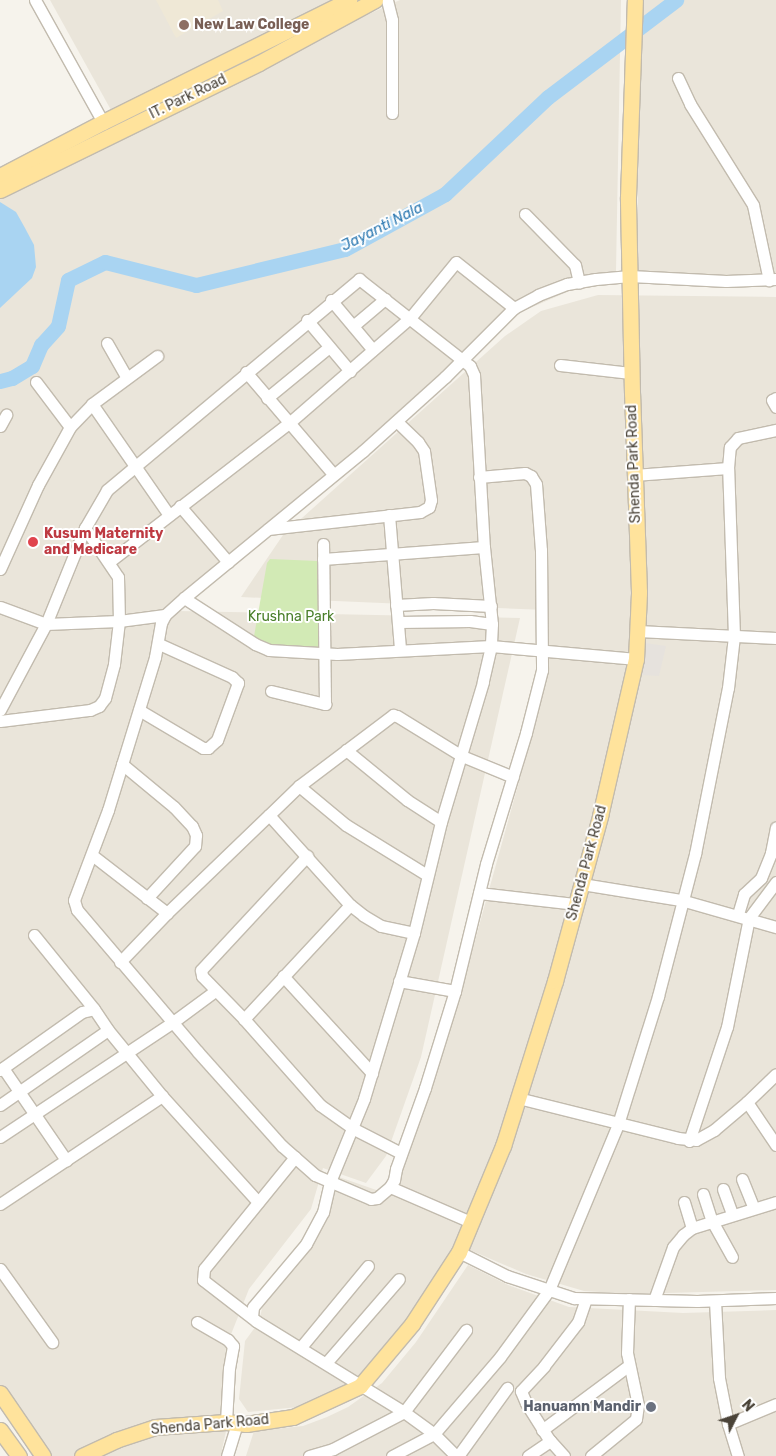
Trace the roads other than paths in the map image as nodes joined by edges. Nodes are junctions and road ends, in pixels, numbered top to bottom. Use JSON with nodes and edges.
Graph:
{"nodes":[{"id":1,"x":35,"y":0,"type":"edge"},
{"id":2,"x":349,"y":0,"type":"edge"},
{"id":3,"x":375,"y":0,"type":"edge"},
{"id":4,"x":387,"y":0,"type":"edge"},
{"id":5,"x":635,"y":0,"type":"edge"},
{"id":6,"x":678,"y":78,"type":"dead end"},
{"id":7,"x":392,"y":113,"type":"dead end"},
{"id":8,"x":103,"y":122,"type":"junction"},
{"id":9,"x":0,"y":176,"type":"edge"},
{"id":10,"x":0,"y":190,"type":"edge"},
{"id":11,"x":525,"y":214,"type":"dead end"},
{"id":12,"x":630,"y":276,"type":"junction"},
{"id":13,"x":772,"y":280,"type":"edge"},
{"id":14,"x":579,"y":283,"type":"junction"},
{"id":15,"x":385,"y":299,"type":"junction"},
{"id":16,"x":331,"y":300,"type":"junction"},
{"id":17,"x":514,"y":308,"type":"junction"},
{"id":18,"x":410,"y":318,"type":"junction"},
{"id":19,"x":307,"y":320,"type":"junction"},
{"id":20,"x":353,"y":326,"type":"junction"},
{"id":21,"x":107,"y":343,"type":"dead end"},
{"id":22,"x":329,"y":347,"type":"junction"},
{"id":23,"x":373,"y":350,"type":"junction"},
{"id":24,"x":157,"y":356,"type":"dead end"},
{"id":25,"x":463,"y":359,"type":"junction"},
{"id":26,"x":560,"y":365,"type":"dead end"},
{"id":27,"x":350,"y":371,"type":"junction"},
{"id":28,"x":246,"y":372,"type":"junction"},
{"id":29,"x":631,"y":373,"type":"junction"},
{"id":30,"x":127,"y":378,"type":"junction"},
{"id":31,"x":36,"y":382,"type":"dead end"},
{"id":32,"x":267,"y":398,"type":"junction"},
{"id":33,"x":776,"y":398,"type":"edge"},
{"id":34,"x":92,"y":404,"type":"junction"},
{"id":35,"x":776,"y":407,"type":"edge"},
{"id":36,"x":6,"y":415,"type":"dead end"},
{"id":37,"x":396,"y":421,"type":"junction"},
{"id":38,"x":289,"y":423,"type":"junction"},
{"id":39,"x":0,"y":426,"type":"edge"},
{"id":40,"x":70,"y":427,"type":"junction"},
{"id":41,"x":776,"y":430,"type":"edge"},
{"id":42,"x":135,"y":466,"type":"junction"},
{"id":43,"x":728,"y":468,"type":"junction"},
{"id":44,"x":333,"y":474,"type":"junction"},
{"id":45,"x":634,"y":474,"type":"junction"},
{"id":46,"x":479,"y":477,"type":"junction"},
{"id":47,"x":180,"y":506,"type":"junction"},
{"id":48,"x":169,"y":515,"type":"junction"},
{"id":49,"x":389,"y":515,"type":"junction"},
{"id":50,"x":84,"y":528,"type":"junction"},
{"id":51,"x":268,"y":529,"type":"junction"},
{"id":52,"x":323,"y":544,"type":"dead end"},
{"id":53,"x":484,"y":547,"type":"junction"},
{"id":54,"x":392,"y":552,"type":"junction"},
{"id":55,"x":323,"y":559,"type":"junction"},
{"id":56,"x":110,"y":562,"type":"junction"},
{"id":57,"x":228,"y":562,"type":"junction"},
{"id":58,"x":0,"y":569,"type":"edge"},
{"id":59,"x":184,"y":598,"type":"junction"},
{"id":60,"x":396,"y":606,"type":"junction"},
{"id":61,"x":491,"y":606,"type":"junction"},
{"id":62,"x":0,"y":607,"type":"edge"},
{"id":63,"x":165,"y":615,"type":"junction"},
{"id":64,"x":120,"y":621,"type":"junction"},
{"id":65,"x":399,"y":622,"type":"junction"},
{"id":66,"x":46,"y":624,"type":"junction"},
{"id":67,"x":492,"y":624,"type":"junction"},
{"id":68,"x":638,"y":631,"type":"junction"},
{"id":69,"x":734,"y":636,"type":"junction"},
{"id":70,"x":776,"y":638,"type":"edge"},
{"id":71,"x":159,"y":644,"type":"junction"},
{"id":72,"x":491,"y":646,"type":"junction"},
{"id":73,"x":400,"y":650,"type":"junction"},
{"id":74,"x":543,"y":652,"type":"junction"},
{"id":75,"x":326,"y":653,"type":"junction"},
{"id":76,"x":636,"y":659,"type":"junction"},
{"id":77,"x":271,"y":691,"type":"dead end"},
{"id":78,"x":0,"y":710,"type":"edge"},
{"id":79,"x":139,"y":710,"type":"junction"},
{"id":80,"x":0,"y":721,"type":"edge"},
{"id":81,"x":346,"y":750,"type":"junction"},
{"id":82,"x":462,"y":756,"type":"junction"},
{"id":83,"x":122,"y":764,"type":"junction"},
{"id":84,"x":513,"y":777,"type":"junction"},
{"id":85,"x":299,"y":786,"type":"junction"},
{"id":86,"x":269,"y":815,"type":"junction"},
{"id":87,"x":441,"y":822,"type":"junction"},
{"id":88,"x":776,"y":827,"type":"edge"},
{"id":89,"x":774,"y":850,"type":"edge"},
{"id":90,"x":92,"y":854,"type":"junction"},
{"id":91,"x":307,"y":856,"type":"junction"},
{"id":92,"x":427,"y":875,"type":"junction"},
{"id":93,"x":776,"y":882,"type":"edge"},
{"id":94,"x":582,"y":884,"type":"junction"},
{"id":95,"x":479,"y":893,"type":"junction"},
{"id":96,"x":148,"y":898,"type":"junction"},
{"id":97,"x":681,"y":900,"type":"junction"},
{"id":98,"x":576,"y":904,"type":"junction"},
{"id":99,"x":350,"y":905,"type":"junction"},
{"id":100,"x":167,"y":913,"type":"junction"},
{"id":101,"x":738,"y":914,"type":"junction"},
{"id":102,"x":749,"y":918,"type":"junction"},
{"id":103,"x":776,"y":927,"type":"edge"},
{"id":104,"x":414,"y":933,"type":"junction"},
{"id":105,"x":34,"y":935,"type":"dead end"},
{"id":106,"x":120,"y":962,"type":"junction"},
{"id":107,"x":283,"y":976,"type":"junction"},
{"id":108,"x":399,"y":981,"type":"junction"},
{"id":109,"x":216,"y":991,"type":"junction"},
{"id":110,"x":455,"y":991,"type":"junction"},
{"id":111,"x":94,"y":1009,"type":"junction"},
{"id":112,"x":244,"y":1019,"type":"junction"},
{"id":113,"x":173,"y":1022,"type":"junction"},
{"id":114,"x":108,"y":1030,"type":"junction"},
{"id":115,"x":126,"y":1053,"type":"junction"},
{"id":116,"x":2,"y":1069,"type":"edge"},
{"id":117,"x":372,"y":1073,"type":"junction"},
{"id":118,"x":776,"y":1074,"type":"edge"},
{"id":119,"x":18,"y":1093,"type":"junction"},
{"id":120,"x":162,"y":1096,"type":"junction"},
{"id":121,"x":518,"y":1098,"type":"junction"},
{"id":122,"x":748,"y":1102,"type":"junction"},
{"id":123,"x":0,"y":1105,"type":"edge"},
{"id":124,"x":34,"y":1114,"type":"junction"},
{"id":125,"x":618,"y":1124,"type":"junction"},
{"id":126,"x":354,"y":1129,"type":"junction"},
{"id":127,"x":0,"y":1137,"type":"edge"},
{"id":128,"x":689,"y":1140,"type":"junction"},
{"id":129,"x":776,"y":1145,"type":"edge"},
{"id":130,"x":401,"y":1153,"type":"junction"},
{"id":131,"x":294,"y":1156,"type":"junction"},
{"id":132,"x":66,"y":1160,"type":"junction"},
{"id":133,"x":742,"y":1179,"type":"dead end"},
{"id":134,"x":330,"y":1182,"type":"junction"},
{"id":135,"x":390,"y":1187,"type":"junction"},
{"id":136,"x":723,"y":1188,"type":"dead end"},
{"id":137,"x":703,"y":1194,"type":"dead end"},
{"id":138,"x":258,"y":1202,"type":"junction"},
{"id":139,"x":684,"y":1202,"type":"dead end"},
{"id":140,"x":776,"y":1202,"type":"edge"},
{"id":141,"x":0,"y":1204,"type":"edge"},
{"id":142,"x":754,"y":1208,"type":"junction"},
{"id":143,"x":732,"y":1214,"type":"junction"},
{"id":144,"x":712,"y":1221,"type":"junction"},
{"id":145,"x":471,"y":1222,"type":"junction"},
{"id":146,"x":692,"y":1228,"type":"junction"},
{"id":147,"x":459,"y":1252,"type":"junction"},
{"id":148,"x":732,"y":1257,"type":"dead end"},
{"id":149,"x":368,"y":1266,"type":"dead end"},
{"id":150,"x":0,"y":1269,"type":"edge"},
{"id":151,"x":399,"y":1279,"type":"dead end"},
{"id":152,"x":549,"y":1290,"type":"junction"},
{"id":153,"x":776,"y":1298,"type":"edge"},
{"id":154,"x":586,"y":1299,"type":"junction"},
{"id":155,"x":629,"y":1299,"type":"junction"},
{"id":156,"x":654,"y":1300,"type":"junction"},
{"id":157,"x":716,"y":1301,"type":"junction"},
{"id":158,"x":252,"y":1316,"type":"junction"},
{"id":159,"x":197,"y":1322,"type":"dead end"},
{"id":160,"x":466,"y":1330,"type":"dead end"},
{"id":161,"x":52,"y":1342,"type":"dead end"},
{"id":162,"x":300,"y":1348,"type":"junction"},
{"id":163,"x":326,"y":1363,"type":"junction"},
{"id":164,"x":628,"y":1366,"type":"junction"},
{"id":165,"x":360,"y":1386,"type":"junction"},
{"id":166,"x":507,"y":1388,"type":"dead end"},
{"id":167,"x":0,"y":1393,"type":"edge"},
{"id":168,"x":776,"y":1404,"type":"edge"},
{"id":169,"x":404,"y":1412,"type":"junction"},
{"id":170,"x":231,"y":1422,"type":"junction"},
{"id":171,"x":728,"y":1424,"type":"junction"},
{"id":172,"x":0,"y":1430,"type":"edge"},
{"id":173,"x":542,"y":1430,"type":"junction"},
{"id":174,"x":434,"y":1434,"type":"junction"},
{"id":175,"x":550,"y":1441,"type":"junction"},
{"id":176,"x":19,"y":1456,"type":"edge"},
{"id":177,"x":43,"y":1456,"type":"edge"},
{"id":178,"x":82,"y":1456,"type":"edge"},
{"id":179,"x":227,"y":1456,"type":"edge"},
{"id":180,"x":309,"y":1456,"type":"edge"},
{"id":181,"x":392,"y":1456,"type":"edge"},
{"id":182,"x":457,"y":1456,"type":"edge"},
{"id":183,"x":528,"y":1456,"type":"edge"},
{"id":184,"x":564,"y":1456,"type":"edge"},
{"id":185,"x":591,"y":1456,"type":"edge"},
{"id":186,"x":738,"y":1456,"type":"edge"}],
"edges":[{"from":1,"to":8,"type":"street"},
{"from":2,"to":8,"type":"main road","name":"IT. Park Road"},
{"from":3,"to":10,"type":"main road","name":"IT. Park Road"},
{"from":4,"to":7,"type":"street"},
{"from":5,"to":12,"type":"main road","name":"Shenda Park Road"},
{"from":6,"to":13,"type":"street"},
{"from":8,"to":9,"type":"main road","name":"IT. Park Road"},
{"from":11,"to":14,"type":"street"},
{"from":12,"to":13,"type":"street"},
{"from":12,"to":14,"type":"street"},
{"from":12,"to":29,"type":"main road","name":"Shenda Park Road"},
{"from":14,"to":17,"type":"street"},
{"from":15,"to":16,"type":"street"},
{"from":15,"to":18,"type":"street"},
{"from":15,"to":20,"type":"street"},
{"from":16,"to":19,"type":"street"},
{"from":16,"to":20,"type":"street"},
{"from":17,"to":18,"type":"street"},
{"from":17,"to":25,"type":"street"},
{"from":18,"to":23,"type":"street"},
{"from":18,"to":25,"type":"street"},
{"from":19,"to":22,"type":"street"},
{"from":19,"to":28,"type":"street"},
{"from":20,"to":23,"type":"street"},
{"from":21,"to":30,"type":"street"},
{"from":22,"to":27,"type":"street"},
{"from":22,"to":32,"type":"street"},
{"from":23,"to":27,"type":"street"},
{"from":24,"to":30,"type":"street"},
{"from":25,"to":37,"type":"street"},
{"from":25,"to":46,"type":"street"},
{"from":26,"to":29,"type":"street"},
{"from":27,"to":38,"type":"street"},
{"from":28,"to":32,"type":"street"},
{"from":28,"to":42,"type":"street"},
{"from":29,"to":45,"type":"main road","name":"Shenda Park Road"},
{"from":30,"to":34,"type":"street"},
{"from":31,"to":40,"type":"street"},
{"from":32,"to":38,"type":"street"},
{"from":33,"to":35,"type":"street"},
{"from":34,"to":40,"type":"street"},
{"from":34,"to":42,"type":"street"},
{"from":36,"to":39,"type":"street"},
{"from":37,"to":44,"type":"street"},
{"from":37,"to":49,"type":"street"},
{"from":38,"to":44,"type":"street"},
{"from":38,"to":47,"type":"street"},
{"from":40,"to":58,"type":"street"},
{"from":41,"to":43,"type":"street"},
{"from":42,"to":48,"type":"street"},
{"from":42,"to":50,"type":"street"},
{"from":43,"to":45,"type":"street"},
{"from":43,"to":69,"type":"street"},
{"from":44,"to":51,"type":"street"},
{"from":45,"to":68,"type":"main road","name":"Shenda Park Road"},
{"from":46,"to":53,"type":"street"},
{"from":46,"to":74,"type":"street"},
{"from":47,"to":48,"type":"street"},
{"from":47,"to":57,"type":"street"},
{"from":48,"to":56,"type":"street"},
{"from":49,"to":51,"type":"street"},
{"from":49,"to":54,"type":"street"},
{"from":50,"to":56,"type":"street"},
{"from":50,"to":66,"type":"street"},
{"from":51,"to":57,"type":"street"},
{"from":52,"to":55,"type":"street"},
{"from":53,"to":54,"type":"street"},
{"from":53,"to":61,"type":"street"},
{"from":54,"to":55,"type":"street"},
{"from":54,"to":60,"type":"street"},
{"from":55,"to":75,"type":"street"},
{"from":56,"to":64,"type":"street"},
{"from":57,"to":59,"type":"street"},
{"from":59,"to":63,"type":"street"},
{"from":59,"to":75,"type":"street"},
{"from":60,"to":61,"type":"street"},
{"from":60,"to":65,"type":"street"},
{"from":61,"to":67,"type":"street"},
{"from":62,"to":66,"type":"street"},
{"from":63,"to":64,"type":"street"},
{"from":63,"to":71,"type":"street"},
{"from":64,"to":66,"type":"street"},
{"from":64,"to":80,"type":"street"},
{"from":65,"to":67,"type":"street"},
{"from":65,"to":73,"type":"street"},
{"from":66,"to":78,"type":"street"},
{"from":67,"to":72,"type":"street"},
{"from":68,"to":69,"type":"street"},
{"from":68,"to":76,"type":"main road","name":"Shenda Park Road"},
{"from":69,"to":70,"type":"street"},
{"from":69,"to":97,"type":"street"},
{"from":71,"to":79,"type":"street"},
{"from":71,"to":79,"type":"street"},
{"from":72,"to":73,"type":"street"},
{"from":72,"to":74,"type":"street"},
{"from":72,"to":82,"type":"street"},
{"from":73,"to":75,"type":"street"},
{"from":74,"to":76,"type":"street"},
{"from":74,"to":84,"type":"street"},
{"from":75,"to":77,"type":"street"},
{"from":76,"to":94,"type":"main road","name":"Shenda Park Road"},
{"from":79,"to":83,"type":"street"},
{"from":81,"to":82,"type":"street"},
{"from":81,"to":85,"type":"street"},
{"from":81,"to":87,"type":"street"},
{"from":82,"to":84,"type":"street"},
{"from":82,"to":87,"type":"street"},
{"from":83,"to":90,"type":"street"},
{"from":83,"to":96,"type":"street"},
{"from":84,"to":95,"type":"street"},
{"from":85,"to":86,"type":"street"},
{"from":85,"to":92,"type":"street"},
{"from":86,"to":91,"type":"street"},
{"from":86,"to":100,"type":"street"},
{"from":87,"to":92,"type":"street"},
{"from":88,"to":89,"type":"street"},
{"from":89,"to":101,"type":"street"},
{"from":90,"to":96,"type":"street"},
{"from":90,"to":106,"type":"street"},
{"from":91,"to":99,"type":"street"},
{"from":91,"to":109,"type":"street"},
{"from":92,"to":104,"type":"street"},
{"from":93,"to":102,"type":"street"},
{"from":94,"to":97,"type":"street"},
{"from":94,"to":98,"type":"main road","name":"Shenda Park Road"},
{"from":95,"to":98,"type":"street"},
{"from":95,"to":110,"type":"street"},
{"from":96,"to":100,"type":"street"},
{"from":97,"to":101,"type":"street"},
{"from":97,"to":125,"type":"street"},
{"from":98,"to":121,"type":"main road","name":"Shenda Park Road"},
{"from":99,"to":104,"type":"street"},
{"from":99,"to":107,"type":"street"},
{"from":100,"to":106,"type":"street"},
{"from":101,"to":102,"type":"street"},
{"from":102,"to":103,"type":"street"},
{"from":102,"to":128,"type":"street"},
{"from":104,"to":108,"type":"street"},
{"from":105,"to":111,"type":"street"},
{"from":106,"to":113,"type":"street"},
{"from":107,"to":112,"type":"street"},
{"from":107,"to":117,"type":"street"},
{"from":108,"to":110,"type":"street"},
{"from":108,"to":117,"type":"street"},
{"from":109,"to":112,"type":"street"},
{"from":109,"to":113,"type":"street"},
{"from":110,"to":130,"type":"street"},
{"from":111,"to":114,"type":"street"},
{"from":111,"to":116,"type":"street"},
{"from":112,"to":126,"type":"street"},
{"from":113,"to":115,"type":"street"},
{"from":113,"to":131,"type":"street"},
{"from":114,"to":115,"type":"street"},
{"from":114,"to":119,"type":"street"},
{"from":115,"to":120,"type":"street"},
{"from":115,"to":124,"type":"street"},
{"from":116,"to":119,"type":"street"},
{"from":117,"to":126,"type":"street"},
{"from":118,"to":122,"type":"street"},
{"from":119,"to":123,"type":"street"},
{"from":119,"to":124,"type":"street"},
{"from":120,"to":132,"type":"street"},
{"from":120,"to":138,"type":"street"},
{"from":121,"to":125,"type":"street"},
{"from":121,"to":145,"type":"main road","name":"Shenda Park Road"},
{"from":122,"to":128,"type":"street"},
{"from":122,"to":129,"type":"street"},
{"from":124,"to":127,"type":"street"},
{"from":124,"to":132,"type":"street"},
{"from":125,"to":128,"type":"street"},
{"from":125,"to":152,"type":"street"},
{"from":126,"to":130,"type":"street"},
{"from":126,"to":134,"type":"street"},
{"from":130,"to":135,"type":"street"},
{"from":131,"to":134,"type":"street"},
{"from":131,"to":138,"type":"street"},
{"from":132,"to":141,"type":"street"},
{"from":133,"to":142,"type":"street"},
{"from":134,"to":135,"type":"street"},
{"from":134,"to":158,"type":"street"},
{"from":135,"to":145,"type":"street"},
{"from":136,"to":143,"type":"street"},
{"from":137,"to":144,"type":"street"},
{"from":138,"to":158,"type":"street"},
{"from":139,"to":146,"type":"street"},
{"from":140,"to":142,"type":"street"},
{"from":142,"to":143,"type":"street"},
{"from":143,"to":144,"type":"street"},
{"from":144,"to":146,"type":"street"},
{"from":144,"to":148,"type":"street"},
{"from":145,"to":147,"type":"main road","name":"Shenda Park Road"},
{"from":146,"to":156,"type":"street"},
{"from":147,"to":152,"type":"street"},
{"from":147,"to":165,"type":"main road","name":"Shenda Park Road"},
{"from":149,"to":162,"type":"street"},
{"from":150,"to":161,"type":"street"},
{"from":151,"to":163,"type":"street"},
{"from":152,"to":154,"type":"street"},
{"from":152,"to":174,"type":"street"},
{"from":153,"to":157,"type":"street"},
{"from":154,"to":155,"type":"street"},
{"from":154,"to":173,"type":"street"},
{"from":155,"to":156,"type":"street"},
{"from":155,"to":164,"type":"street"},
{"from":156,"to":157,"type":"street"},
{"from":157,"to":171,"type":"street"},
{"from":158,"to":162,"type":"street"},
{"from":159,"to":170,"type":"street"},
{"from":160,"to":169,"type":"street"},
{"from":162,"to":163,"type":"street"},
{"from":163,"to":165,"type":"street"},
{"from":164,"to":173,"type":"street"},
{"from":164,"to":185,"type":"street"},
{"from":165,"to":169,"type":"street"},
{"from":165,"to":170,"type":"main road","name":"Shenda Park Road"},
{"from":166,"to":182,"type":"street"},
{"from":167,"to":177,"type":"main road"},
{"from":168,"to":171,"type":"street"},
{"from":169,"to":174,"type":"street"},
{"from":169,"to":180,"type":"street"},
{"from":170,"to":178,"type":"main road","name":"Shenda Park Road"},
{"from":170,"to":179,"type":"street"},
{"from":171,"to":186,"type":"street"},
{"from":172,"to":176,"type":"main road"},
{"from":173,"to":175,"type":"street"},
{"from":174,"to":181,"type":"street"},
{"from":174,"to":182,"type":"street"},
{"from":175,"to":183,"type":"street"},
{"from":175,"to":184,"type":"street"}]}
